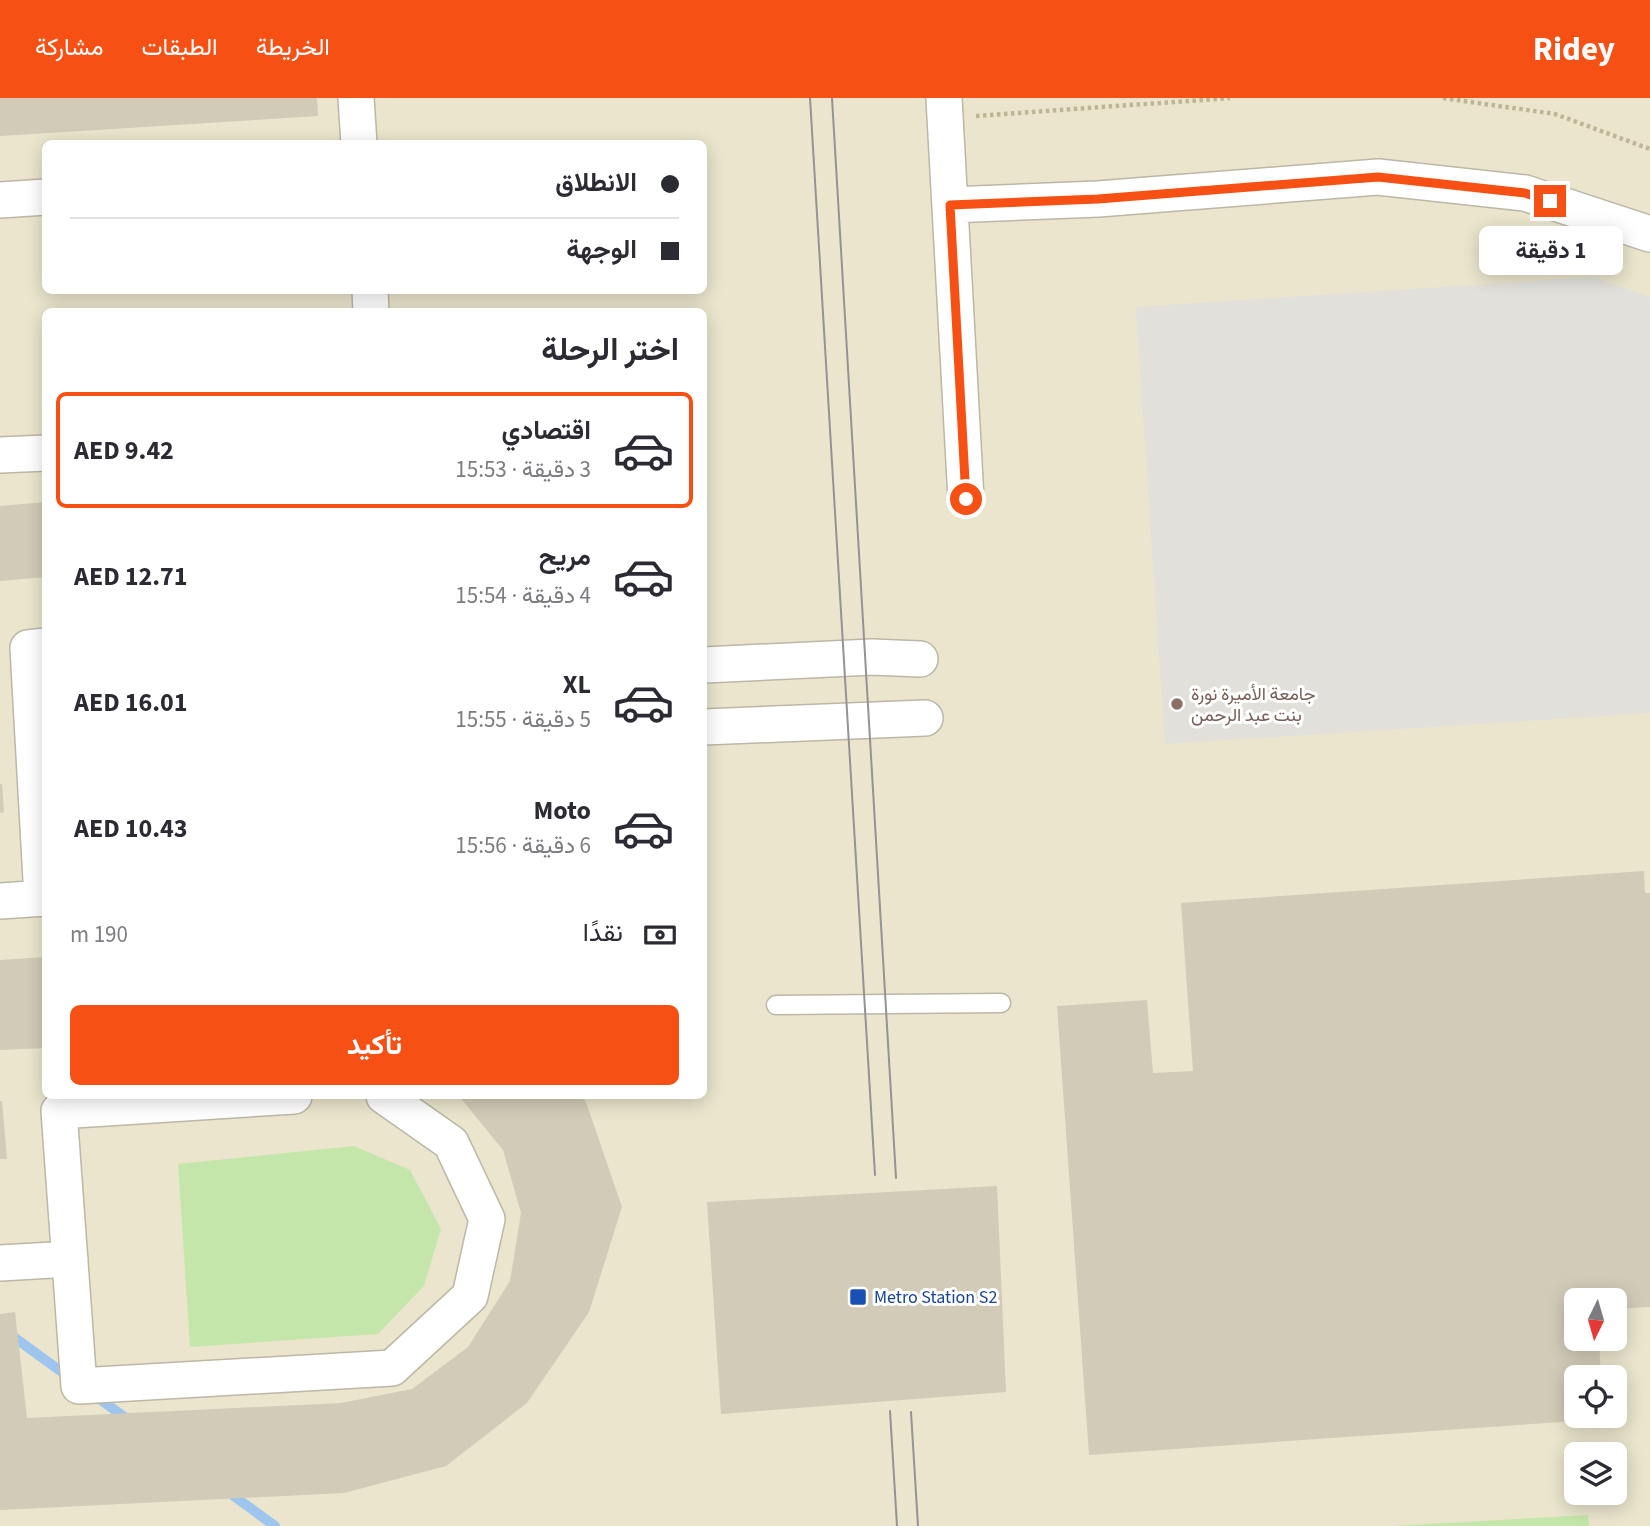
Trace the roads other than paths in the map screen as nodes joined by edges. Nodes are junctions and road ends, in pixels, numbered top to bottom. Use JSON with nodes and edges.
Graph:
{"nodes":[{"id":1,"x":356,"y":98,"type":"edge"},
{"id":2,"x":944,"y":108,"type":"edge"},
{"id":3,"x":359,"y":140,"type":"edge"},
{"id":4,"x":42,"y":197,"type":"edge"},
{"id":5,"x":0,"y":200,"type":"edge"},
{"id":6,"x":950,"y":205,"type":"junction"},
{"id":7,"x":1650,"y":234,"type":"edge"},
{"id":8,"x":42,"y":453,"type":"edge"},
{"id":9,"x":0,"y":455,"type":"edge"},
{"id":10,"x":966,"y":499,"type":"dead end"},
{"id":11,"x":42,"y":646,"type":"edge"},
{"id":12,"x":920,"y":659,"type":"dead end"},
{"id":13,"x":707,"y":665,"type":"edge"},
{"id":14,"x":925,"y":718,"type":"dead end"},
{"id":15,"x":707,"y":727,"type":"edge"},
{"id":16,"x":42,"y":865,"type":"edge"},
{"id":17,"x":42,"y":898,"type":"edge"},
{"id":18,"x":0,"y":901,"type":"edge"},
{"id":19,"x":1001,"y":1003,"type":"dead end"},
{"id":20,"x":776,"y":1005,"type":"dead end"},
{"id":21,"x":247,"y":1099,"type":"edge"},
{"id":22,"x":388,"y":1099,"type":"edge"},
{"id":23,"x":70,"y":1259,"type":"junction"},
{"id":24,"x":0,"y":1263,"type":"edge"}],
"edges":[{"from":1,"to":3,"type":"street"},
{"from":2,"to":6,"type":"street"},
{"from":4,"to":5,"type":"street"},
{"from":6,"to":7,"type":"street"},
{"from":6,"to":10,"type":"street"},
{"from":8,"to":9,"type":"street"},
{"from":11,"to":16,"type":"street"},
{"from":12,"to":13,"type":"street"},
{"from":14,"to":15,"type":"street"},
{"from":17,"to":18,"type":"street"},
{"from":19,"to":20,"type":"lane"},
{"from":21,"to":23,"type":"street"},
{"from":22,"to":23,"type":"street"},
{"from":23,"to":24,"type":"street"}]}
